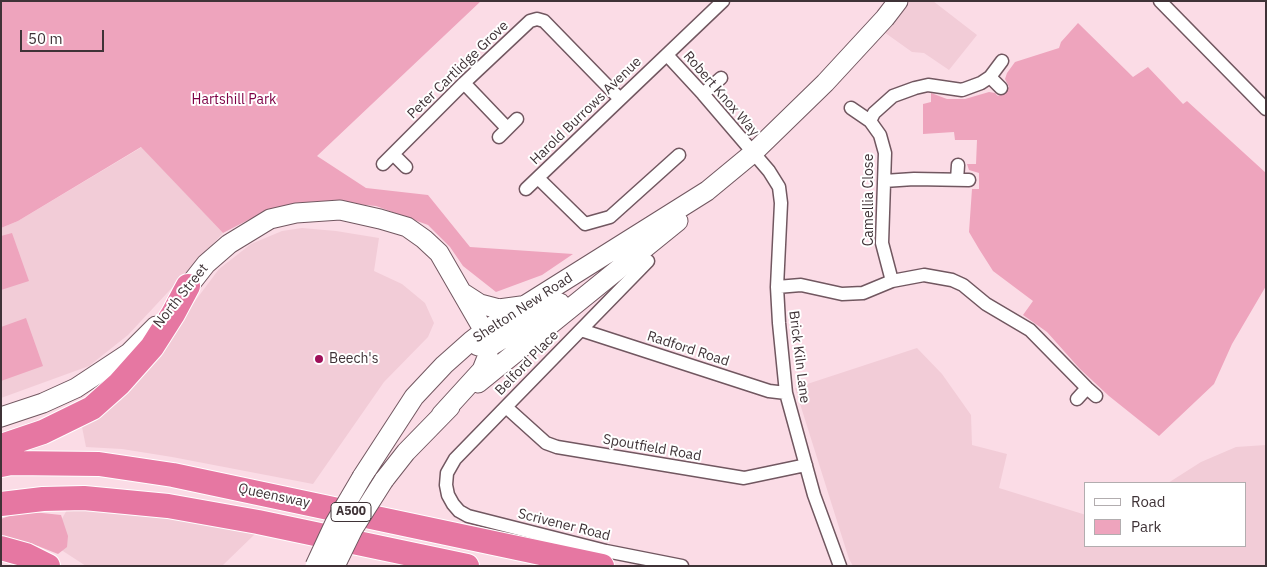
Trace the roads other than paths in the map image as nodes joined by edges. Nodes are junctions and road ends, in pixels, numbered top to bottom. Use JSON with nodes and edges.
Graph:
{"nodes":[{"id":1,"x":723,"y":1,"type":"edge"},
{"id":2,"x":898,"y":1,"type":"edge"},
{"id":3,"x":1160,"y":1,"type":"edge"},
{"id":4,"x":667,"y":55,"type":"junction"},
{"id":5,"x":1002,"y":61,"type":"dead end"},
{"id":6,"x":990,"y":77,"type":"junction"},
{"id":7,"x":720,"y":78,"type":"dead end"},
{"id":8,"x":464,"y":82,"type":"junction"},
{"id":9,"x":1000,"y":88,"type":"dead end"},
{"id":10,"x":703,"y":94,"type":"junction"},
{"id":11,"x":620,"y":100,"type":"junction"},
{"id":12,"x":851,"y":108,"type":"dead end"},
{"id":13,"x":1266,"y":109,"type":"edge"},
{"id":14,"x":517,"y":119,"type":"dead end"},
{"id":15,"x":870,"y":121,"type":"junction"},
{"id":16,"x":753,"y":153,"type":"junction"},
{"id":17,"x":394,"y":155,"type":"junction"},
{"id":18,"x":680,"y":155,"type":"dead end"},
{"id":19,"x":384,"y":164,"type":"dead end"},
{"id":20,"x":958,"y":165,"type":"dead end"},
{"id":21,"x":406,"y":167,"type":"dead end"},
{"id":22,"x":538,"y":178,"type":"junction"},
{"id":23,"x":884,"y":181,"type":"junction"},
{"id":24,"x":526,"y":189,"type":"dead end"},
{"id":25,"x":707,"y":191,"type":"junction"},
{"id":26,"x":648,"y":261,"type":"dead end"},
{"id":27,"x":621,"y":267,"type":"junction"},
{"id":28,"x":892,"y":281,"type":"junction"},
{"id":29,"x":188,"y":286,"type":"junction"},
{"id":30,"x":777,"y":287,"type":"junction"},
{"id":31,"x":463,"y":293,"type":"junction"},
{"id":32,"x":524,"y":306,"type":"junction"},
{"id":33,"x":581,"y":330,"type":"junction"},
{"id":34,"x":481,"y":340,"type":"junction"},
{"id":35,"x":786,"y":393,"type":"junction"},
{"id":36,"x":1077,"y":399,"type":"dead end"},
{"id":37,"x":506,"y":407,"type":"junction"},
{"id":38,"x":441,"y":415,"type":"junction"},
{"id":39,"x":1,"y":418,"type":"edge"},
{"id":40,"x":1,"y":446,"type":"edge"},
{"id":41,"x":1,"y":465,"type":"edge"},
{"id":42,"x":806,"y":465,"type":"junction"},
{"id":43,"x":448,"y":495,"type":"joint"},
{"id":44,"x":1,"y":504,"type":"edge"},
{"id":45,"x":1,"y":548,"type":"edge"},
{"id":46,"x":48,"y":566,"type":"edge"},
{"id":47,"x":315,"y":566,"type":"edge"},
{"id":48,"x":335,"y":566,"type":"edge"},
{"id":49,"x":467,"y":566,"type":"edge"},
{"id":50,"x":602,"y":566,"type":"edge"},
{"id":51,"x":682,"y":566,"type":"edge"},
{"id":52,"x":840,"y":566,"type":"edge"}],
"edges":[{"from":1,"to":4,"type":"street","name":"Harold Burrows Avenue"},
{"from":2,"to":16,"type":"main road","name":"Shelton New Road"},
{"from":3,"to":13,"type":"street"},
{"from":4,"to":10,"type":"street","name":"Robert Knox Way"},
{"from":4,"to":11,"type":"street","name":"Harold Burrows Avenue"},
{"from":5,"to":6,"type":"street"},
{"from":6,"to":9,"type":"street"},
{"from":6,"to":15,"type":"street"},
{"from":7,"to":10,"type":"street"},
{"from":8,"to":11,"type":"street","name":"Peter Cartlidge Grove"},
{"from":8,"to":14,"type":"street"},
{"from":8,"to":17,"type":"street","name":"Peter Cartlidge Grove"},
{"from":10,"to":16,"type":"street","name":"Robert Knox Way"},
{"from":11,"to":22,"type":"street","name":"Harold Burrows Avenue"},
{"from":12,"to":15,"type":"street","name":"Camellia Close"},
{"from":15,"to":23,"type":"street","name":"Camellia Close"},
{"from":16,"to":25,"type":"main road","name":"Shelton New Road"},
{"from":16,"to":30,"type":"street","name":"Brick Kiln Lane"},
{"from":17,"to":19,"type":"street","name":"Peter Cartlidge Grove"},
{"from":17,"to":21,"type":"street"},
{"from":18,"to":22,"type":"street"},
{"from":20,"to":23,"type":"street"},
{"from":22,"to":24,"type":"street","name":"Harold Burrows Avenue"},
{"from":23,"to":28,"type":"street","name":"Camellia Close"},
{"from":25,"to":27,"type":"main road","name":"Shelton New Road"},
{"from":25,"to":32,"type":"main road","name":"Shelton New Road"},
{"from":26,"to":33,"type":"street","name":"Belford Place"},
{"from":27,"to":34,"type":"main road"},
{"from":27,"to":38,"type":"main road","name":"Shelton New Road"},
{"from":28,"to":30,"type":"street"},
{"from":28,"to":36,"type":"street"},
{"from":29,"to":31,"type":"main road","name":"North Street"},
{"from":29,"to":39,"type":"main road","name":"North Street"},
{"from":29,"to":40,"type":"highway"},
{"from":30,"to":35,"type":"street","name":"Brick Kiln Lane"},
{"from":31,"to":32,"type":"main road"},
{"from":31,"to":34,"type":"main road","name":"North Street"},
{"from":32,"to":34,"type":"main road","name":"Shelton New Road"},
{"from":33,"to":35,"type":"street","name":"Radford Road"},
{"from":33,"to":37,"type":"street","name":"Belford Place"},
{"from":34,"to":38,"type":"main road"},
{"from":34,"to":47,"type":"main road","name":"Shelton New Road","bridge":true},
{"from":35,"to":42,"type":"street","name":"Brick Kiln Lane"},
{"from":37,"to":42,"type":"street","name":"Spoutfield Road"},
{"from":37,"to":43,"type":"street","name":"Belford Place"},
{"from":38,"to":48,"type":"main road","name":"Shelton New Road","bridge":true},
{"from":41,"to":50,"type":"highway","name":"Queensway","number":"A500"},
{"from":42,"to":52,"type":"street","name":"Brick Kiln Lane"},
{"from":43,"to":51,"type":"street","name":"Scrivener Road"},
{"from":44,"to":49,"type":"highway","name":"Queensway","number":"A500"},
{"from":45,"to":46,"type":"highway"}]}
